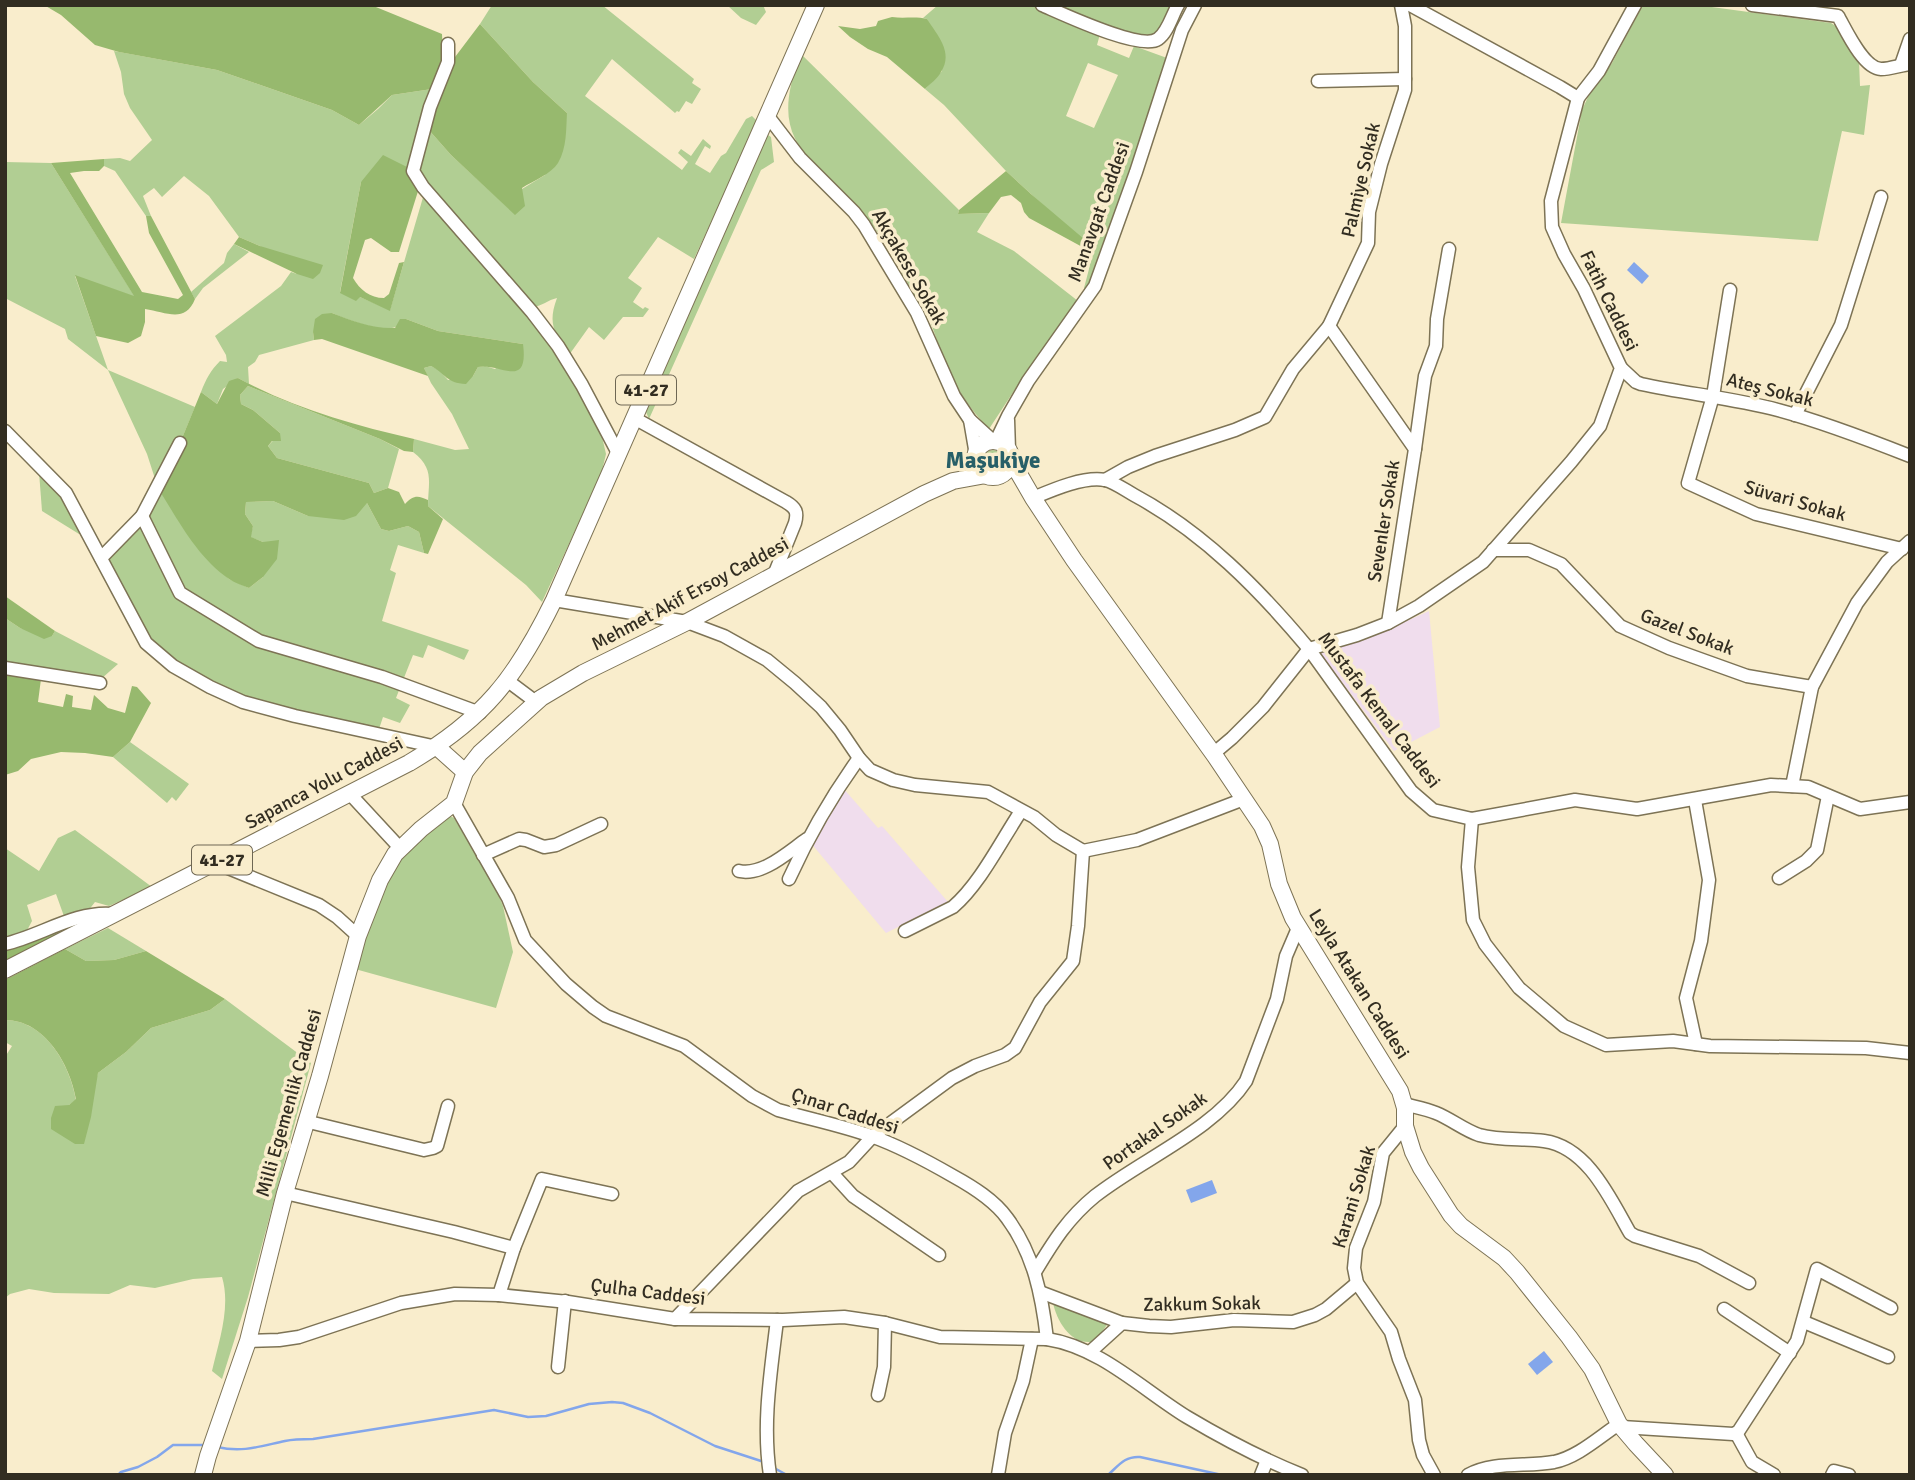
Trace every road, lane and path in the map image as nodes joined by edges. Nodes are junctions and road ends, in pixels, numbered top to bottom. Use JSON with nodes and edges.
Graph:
{"nodes":[{"id":1,"x":816,"y":5,"type":"edge"},
{"id":2,"x":1042,"y":5,"type":"edge"},
{"id":3,"x":1178,"y":5,"type":"edge"},
{"id":4,"x":1195,"y":5,"type":"edge"},
{"id":5,"x":1401,"y":5,"type":"edge"},
{"id":6,"x":1410,"y":5,"type":"edge"},
{"id":7,"x":1635,"y":5,"type":"edge"},
{"id":8,"x":1752,"y":5,"type":"edge"},
{"id":9,"x":1839,"y":11,"type":"edge"},
{"id":10,"x":1910,"y":38,"type":"edge"},
{"id":11,"x":448,"y":44,"type":"dead end"},
{"id":12,"x":1906,"y":65,"type":"edge"},
{"id":13,"x":1405,"y":79,"type":"junction"},
{"id":14,"x":1318,"y":81,"type":"dead end"},
{"id":15,"x":1578,"y":98,"type":"junction"},
{"id":16,"x":767,"y":115,"type":"junction"},
{"id":17,"x":1881,"y":197,"type":"dead end"},
{"id":18,"x":1449,"y":249,"type":"dead end"},
{"id":19,"x":1730,"y":290,"type":"dead end"},
{"id":20,"x":1329,"y":326,"type":"junction"},
{"id":21,"x":1621,"y":368,"type":"junction"},
{"id":22,"x":1713,"y":396,"type":"junction"},
{"id":23,"x":1795,"y":415,"type":"junction"},
{"id":24,"x":634,"y":418,"type":"junction"},
{"id":25,"x":970,"y":420,"type":"junction"},
{"id":26,"x":5,"y":431,"type":"edge"},
{"id":27,"x":180,"y":443,"type":"dead end"},
{"id":28,"x":1002,"y":448,"type":"junction"},
{"id":29,"x":1415,"y":449,"type":"junction"},
{"id":30,"x":618,"y":453,"type":"junction"},
{"id":31,"x":1910,"y":456,"type":"edge"},
{"id":32,"x":976,"y":458,"type":"junction"},
{"id":33,"x":994,"y":475,"type":"junction"},
{"id":34,"x":1105,"y":480,"type":"junction"},
{"id":35,"x":953,"y":481,"type":"junction"},
{"id":36,"x":1033,"y":498,"type":"junction"},
{"id":37,"x":142,"y":516,"type":"junction"},
{"id":38,"x":1906,"y":545,"type":"edge"},
{"id":39,"x":1493,"y":550,"type":"junction"},
{"id":40,"x":101,"y":558,"type":"junction"},
{"id":41,"x":774,"y":575,"type":"junction"},
{"id":42,"x":554,"y":600,"type":"junction"},
{"id":43,"x":687,"y":622,"type":"junction"},
{"id":44,"x":1388,"y":623,"type":"junction"},
{"id":45,"x":1309,"y":649,"type":"junction"},
{"id":46,"x":5,"y":668,"type":"edge"},
{"id":47,"x":508,"y":681,"type":"junction"},
{"id":48,"x":100,"y":683,"type":"dead end"},
{"id":49,"x":1812,"y":687,"type":"junction"},
{"id":50,"x":537,"y":702,"type":"junction"},
{"id":51,"x":480,"y":713,"type":"junction"},
{"id":52,"x":437,"y":747,"type":"junction"},
{"id":53,"x":1213,"y":754,"type":"junction"},
{"id":54,"x":859,"y":758,"type":"junction"},
{"id":55,"x":465,"y":772,"type":"junction"},
{"id":56,"x":1792,"y":786,"type":"junction"},
{"id":57,"x":351,"y":795,"type":"junction"},
{"id":58,"x":1828,"y":796,"type":"junction"},
{"id":59,"x":1244,"y":799,"type":"junction"},
{"id":60,"x":1695,"y":800,"type":"junction"},
{"id":61,"x":1910,"y":802,"type":"edge"},
{"id":62,"x":454,"y":803,"type":"junction"},
{"id":63,"x":1021,"y":811,"type":"junction"},
{"id":64,"x":1472,"y":819,"type":"junction"},
{"id":65,"x":601,"y":824,"type":"dead end"},
{"id":66,"x":807,"y":839,"type":"junction"},
{"id":67,"x":400,"y":848,"type":"junction"},
{"id":68,"x":1083,"y":851,"type":"junction"},
{"id":69,"x":483,"y":855,"type":"junction"},
{"id":70,"x":216,"y":863,"type":"junction"},
{"id":71,"x":739,"y":871,"type":"dead end"},
{"id":72,"x":1779,"y":878,"type":"dead end"},
{"id":73,"x":789,"y":879,"type":"dead end"},
{"id":74,"x":116,"y":915,"type":"junction"},
{"id":75,"x":1298,"y":928,"type":"junction"},
{"id":76,"x":905,"y":931,"type":"dead end"},
{"id":77,"x":358,"y":936,"type":"junction"},
{"id":78,"x":5,"y":944,"type":"edge"},
{"id":79,"x":5,"y":970,"type":"edge"},
{"id":80,"x":1696,"y":1044,"type":"junction"},
{"id":81,"x":1910,"y":1053,"type":"edge"},
{"id":82,"x":1404,"y":1104,"type":"junction"},
{"id":83,"x":447,"y":1106,"type":"dead end"},
{"id":84,"x":305,"y":1121,"type":"junction"},
{"id":85,"x":1405,"y":1126,"type":"junction"},
{"id":86,"x":873,"y":1136,"type":"junction"},
{"id":87,"x":832,"y":1173,"type":"junction"},
{"id":88,"x":285,"y":1193,"type":"junction"},
{"id":89,"x":612,"y":1194,"type":"dead end"},
{"id":90,"x":514,"y":1248,"type":"junction"},
{"id":91,"x":939,"y":1255,"type":"dead end"},
{"id":92,"x":1035,"y":1272,"type":"junction"},
{"id":93,"x":1357,"y":1283,"type":"junction"},
{"id":94,"x":1749,"y":1283,"type":"dead end"},
{"id":95,"x":1040,"y":1292,"type":"junction"},
{"id":96,"x":499,"y":1295,"type":"junction"},
{"id":97,"x":565,"y":1301,"type":"junction"},
{"id":98,"x":1891,"y":1308,"type":"dead end"},
{"id":99,"x":1724,"y":1309,"type":"dead end"},
{"id":100,"x":675,"y":1319,"type":"junction"},
{"id":101,"x":777,"y":1320,"type":"junction"},
{"id":102,"x":1122,"y":1322,"type":"junction"},
{"id":103,"x":1804,"y":1322,"type":"junction"},
{"id":104,"x":885,"y":1323,"type":"junction"},
{"id":105,"x":1031,"y":1339,"type":"junction"},
{"id":106,"x":1047,"y":1339,"type":"junction"},
{"id":107,"x":248,"y":1341,"type":"junction"},
{"id":108,"x":1090,"y":1352,"type":"junction"},
{"id":109,"x":1790,"y":1353,"type":"junction"},
{"id":110,"x":1888,"y":1357,"type":"dead end"},
{"id":111,"x":558,"y":1367,"type":"dead end"},
{"id":112,"x":878,"y":1395,"type":"dead end"},
{"id":113,"x":1620,"y":1426,"type":"junction"},
{"id":114,"x":1736,"y":1433,"type":"junction"},
{"id":115,"x":1267,"y":1460,"type":"junction"},
{"id":116,"x":1531,"y":1470,"type":"edge"},
{"id":117,"x":204,"y":1475,"type":"edge"},
{"id":118,"x":770,"y":1475,"type":"edge"},
{"id":119,"x":998,"y":1475,"type":"edge"},
{"id":120,"x":1261,"y":1475,"type":"edge"},
{"id":121,"x":1302,"y":1475,"type":"edge"},
{"id":122,"x":1434,"y":1475,"type":"edge"},
{"id":123,"x":1468,"y":1475,"type":"edge"},
{"id":124,"x":1665,"y":1475,"type":"edge"},
{"id":125,"x":1774,"y":1475,"type":"edge"},
{"id":126,"x":1832,"y":1475,"type":"edge"},
{"id":127,"x":1849,"y":1475,"type":"edge"}],
"edges":[{"from":1,"to":16,"type":"main road","number":"41-27"},
{"from":2,"to":3,"type":"street"},
{"from":4,"to":28,"type":"street","name":"Manavgat Caddesi"},
{"from":5,"to":13,"type":"street","name":"Palmiye Sokak"},
{"from":6,"to":15,"type":"street"},
{"from":7,"to":15,"type":"street","name":"Fatih Caddesi"},
{"from":8,"to":9,"type":"street"},
{"from":9,"to":12,"type":"street"},
{"from":10,"to":12,"type":"street"},
{"from":11,"to":30,"type":"street"},
{"from":13,"to":14,"type":"street"},
{"from":13,"to":20,"type":"street","name":"Palmiye Sokak"},
{"from":15,"to":21,"type":"street","name":"Fatih Caddesi"},
{"from":16,"to":24,"type":"main road","number":"41-27"},
{"from":16,"to":25,"type":"street","name":"Akçakese Sokak"},
{"from":17,"to":23,"type":"street"},
{"from":18,"to":29,"type":"street"},
{"from":19,"to":22,"type":"street"},
{"from":20,"to":29,"type":"street","name":"Sevenler Sokak"},
{"from":20,"to":34,"type":"street","name":"Palmiye Sokak"},
{"from":21,"to":22,"type":"street","name":"Ateş Sokak"},
{"from":21,"to":39,"type":"street","name":"Fatih Caddesi"},
{"from":22,"to":23,"type":"street","name":"Ateş Sokak"},
{"from":22,"to":38,"type":"street","name":"Süvari Sokak"},
{"from":23,"to":31,"type":"street","name":"Ateş Sokak"},
{"from":24,"to":30,"type":"main road","number":"41-27"},
{"from":24,"to":41,"type":"street"},
{"from":25,"to":28,"type":"street"},
{"from":25,"to":32,"type":"street"},
{"from":26,"to":40,"type":"street"},
{"from":27,"to":37,"type":"street"},
{"from":28,"to":32,"type":"main road"},
{"from":28,"to":33,"type":"main road"},
{"from":28,"to":36,"type":"main road","name":"Leyla Atakan Caddesi"},
{"from":29,"to":44,"type":"street","name":"Sevenler Sokak"},
{"from":30,"to":42,"type":"main road","number":"41-27"},
{"from":32,"to":33,"type":"main road"},
{"from":32,"to":35,"type":"main road"},
{"from":33,"to":35,"type":"main road"},
{"from":33,"to":36,"type":"main road"},
{"from":34,"to":36,"type":"street"},
{"from":34,"to":45,"type":"street","name":"Mustafa Kemal Caddesi"},
{"from":35,"to":41,"type":"main road","name":"Mehmet Akif Ersoy Caddesi"},
{"from":36,"to":53,"type":"main road","name":"Leyla Atakan Caddesi"},
{"from":37,"to":40,"type":"street"},
{"from":37,"to":51,"type":"street"},
{"from":38,"to":49,"type":"street"},
{"from":39,"to":44,"type":"street","name":"Fatih Caddesi"},
{"from":39,"to":49,"type":"street","name":"Gazel Sokak"},
{"from":40,"to":52,"type":"street"},
{"from":41,"to":43,"type":"main road","name":"Mehmet Akif Ersoy Caddesi"},
{"from":42,"to":43,"type":"street"},
{"from":42,"to":47,"type":"main road","number":"41-27"},
{"from":43,"to":50,"type":"main road","name":"Mehmet Akif Ersoy Caddesi"},
{"from":43,"to":54,"type":"street"},
{"from":44,"to":45,"type":"street","name":"Fatih Caddesi"},
{"from":45,"to":53,"type":"street"},
{"from":45,"to":64,"type":"street","name":"Mustafa Kemal Caddesi"},
{"from":46,"to":48,"type":"street"},
{"from":47,"to":50,"type":"street"},
{"from":47,"to":51,"type":"main road","number":"41-27"},
{"from":49,"to":56,"type":"street"},
{"from":50,"to":55,"type":"main road","name":"Mehmet Akif Ersoy Caddesi"},
{"from":51,"to":52,"type":"main road","number":"41-27"},
{"from":52,"to":55,"type":"main road"},
{"from":52,"to":57,"type":"main road","name":"Sapanca Yolu Caddesi","number":"41-27"},
{"from":53,"to":59,"type":"main road","name":"Leyla Atakan Caddesi"},
{"from":54,"to":63,"type":"street"},
{"from":54,"to":66,"type":"street"},
{"from":55,"to":62,"type":"main road"},
{"from":56,"to":58,"type":"street","name":"Mustafa Kemal Caddesi"},
{"from":56,"to":60,"type":"street","name":"Mustafa Kemal Caddesi"},
{"from":57,"to":67,"type":"street"},
{"from":57,"to":70,"type":"main road","name":"Sapanca Yolu Caddesi","number":"41-27"},
{"from":58,"to":61,"type":"street","name":"Mustafa Kemal Caddesi"},
{"from":58,"to":72,"type":"street"},
{"from":59,"to":68,"type":"street"},
{"from":59,"to":75,"type":"main road","name":"Leyla Atakan Caddesi"},
{"from":60,"to":64,"type":"street","name":"Mustafa Kemal Caddesi"},
{"from":60,"to":80,"type":"street"},
{"from":62,"to":67,"type":"main road","name":"Milli Egemenlik Caddesi"},
{"from":62,"to":69,"type":"street","name":"Çınar Caddesi"},
{"from":63,"to":68,"type":"street"},
{"from":63,"to":76,"type":"street"},
{"from":64,"to":80,"type":"street"},
{"from":65,"to":69,"type":"street"},
{"from":66,"to":71,"type":"street"},
{"from":66,"to":73,"type":"street"},
{"from":67,"to":77,"type":"main road","name":"Milli Egemenlik Caddesi"},
{"from":68,"to":86,"type":"street"},
{"from":69,"to":86,"type":"street","name":"Çınar Caddesi"},
{"from":70,"to":74,"type":"main road","name":"Sapanca Yolu Caddesi","number":"41-27"},
{"from":70,"to":77,"type":"street"},
{"from":74,"to":78,"type":"street"},
{"from":74,"to":79,"type":"main road","name":"Sapanca Yolu Caddesi","number":"41-27"},
{"from":75,"to":82,"type":"main road","name":"Leyla Atakan Caddesi"},
{"from":75,"to":92,"type":"street","name":"Portakal Sokak"},
{"from":77,"to":84,"type":"main road","name":"Milli Egemenlik Caddesi"},
{"from":80,"to":81,"type":"street"},
{"from":82,"to":85,"type":"main road","name":"Leyla Atakan Caddesi"},
{"from":82,"to":94,"type":"street"},
{"from":83,"to":84,"type":"street"},
{"from":84,"to":88,"type":"main road","name":"Milli Egemenlik Caddesi"},
{"from":85,"to":93,"type":"street","name":"Karani Sokak"},
{"from":85,"to":113,"type":"main road","name":"Leyla Atakan Caddesi"},
{"from":86,"to":87,"type":"street"},
{"from":86,"to":92,"type":"street","name":"Çınar Caddesi"},
{"from":87,"to":91,"type":"street"},
{"from":87,"to":100,"type":"street"},
{"from":88,"to":90,"type":"street"},
{"from":88,"to":107,"type":"main road","name":"Milli Egemenlik Caddesi"},
{"from":89,"to":90,"type":"street"},
{"from":90,"to":96,"type":"street"},
{"from":92,"to":95,"type":"street","name":"Çınar Caddesi"},
{"from":93,"to":102,"type":"street","name":"Zakkum Sokak"},
{"from":93,"to":122,"type":"street"},
{"from":95,"to":102,"type":"street"},
{"from":95,"to":106,"type":"street","name":"Çınar Caddesi"},
{"from":96,"to":97,"type":"street","name":"Çulha Caddesi"},
{"from":96,"to":107,"type":"street","name":"Çulha Caddesi"},
{"from":97,"to":100,"type":"street","name":"Çulha Caddesi"},
{"from":97,"to":111,"type":"street"},
{"from":98,"to":103,"type":"street"},
{"from":99,"to":109,"type":"street"},
{"from":100,"to":101,"type":"street","name":"Çulha Caddesi"},
{"from":101,"to":104,"type":"street","name":"Çulha Caddesi"},
{"from":101,"to":118,"type":"street"},
{"from":102,"to":108,"type":"street","name":"Zakkum Sokak"},
{"from":103,"to":109,"type":"street"},
{"from":103,"to":110,"type":"street"},
{"from":104,"to":105,"type":"street","name":"Çulha Caddesi"},
{"from":104,"to":112,"type":"street"},
{"from":105,"to":106,"type":"street","name":"Çulha Caddesi"},
{"from":105,"to":119,"type":"street"},
{"from":106,"to":108,"type":"street"},
{"from":107,"to":117,"type":"main road","name":"Milli Egemenlik Caddesi"},
{"from":108,"to":115,"type":"street"},
{"from":109,"to":114,"type":"street"},
{"from":113,"to":114,"type":"street"},
{"from":113,"to":116,"type":"street"},
{"from":113,"to":124,"type":"main road","name":"Leyla Atakan Caddesi"},
{"from":114,"to":125,"type":"street"},
{"from":115,"to":120,"type":"street"},
{"from":115,"to":121,"type":"street"},
{"from":116,"to":123,"type":"street"},
{"from":126,"to":127,"type":"street"}]}
